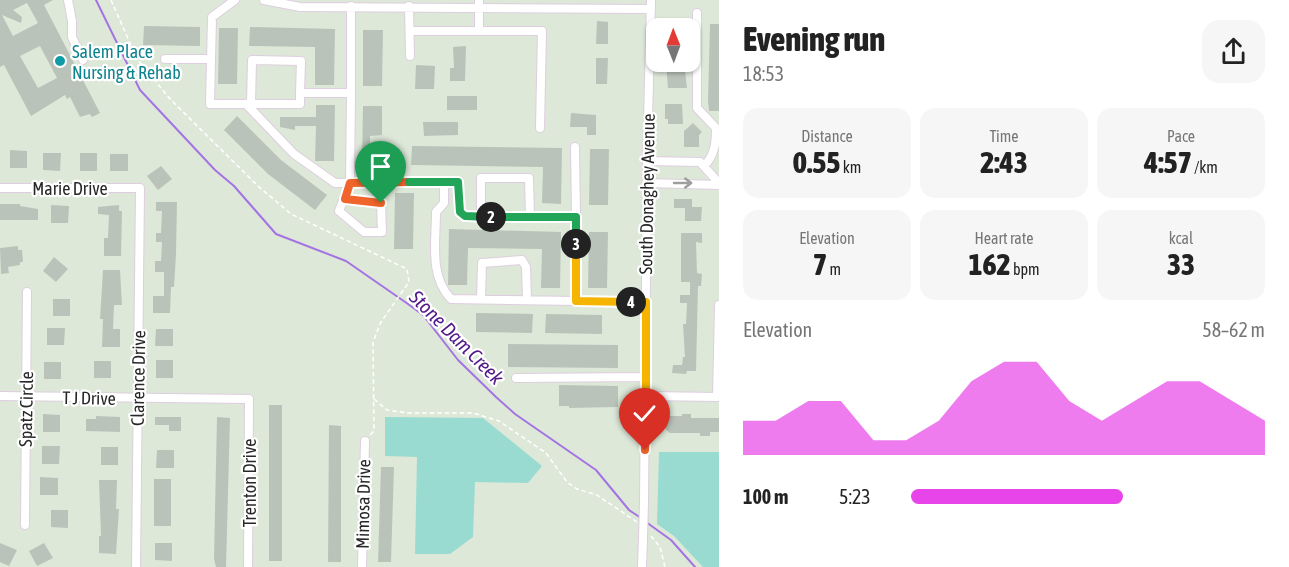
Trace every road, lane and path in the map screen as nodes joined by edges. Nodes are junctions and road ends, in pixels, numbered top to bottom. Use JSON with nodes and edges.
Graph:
{"nodes":[{"id":1,"x":68,"y":0,"type":"edge"},
{"id":2,"x":111,"y":0,"type":"edge"},
{"id":3,"x":235,"y":0,"type":"edge"},
{"id":4,"x":264,"y":0,"type":"edge"},
{"id":5,"x":479,"y":3,"type":"edge"},
{"id":6,"x":651,"y":4,"type":"edge"},
{"id":7,"x":351,"y":6,"type":"junction"},
{"id":8,"x":409,"y":6,"type":"junction"},
{"id":9,"x":697,"y":13,"type":"dead end"},
{"id":10,"x":410,"y":31,"type":"junction"},
{"id":11,"x":479,"y":31,"type":"junction"},
{"id":12,"x":410,"y":56,"type":"dead end"},
{"id":13,"x":165,"y":59,"type":"dead end"},
{"id":14,"x":83,"y":60,"type":"dead end"},
{"id":15,"x":210,"y":60,"type":"junction"},
{"id":16,"x":300,"y":93,"type":"junction"},
{"id":17,"x":351,"y":93,"type":"junction"},
{"id":18,"x":249,"y":104,"type":"junction"},
{"id":19,"x":540,"y":128,"type":"dead end"},
{"id":20,"x":575,"y":147,"type":"dead end"},
{"id":21,"x":647,"y":160,"type":"junction"},
{"id":22,"x":704,"y":166,"type":"junction"},
{"id":23,"x":444,"y":182,"type":"junction"},
{"id":24,"x":350,"y":183,"type":"junction"},
{"id":25,"x":647,"y":183,"type":"junction"},
{"id":26,"x":719,"y":184,"type":"edge"},
{"id":27,"x":0,"y":188,"type":"edge"},
{"id":28,"x":140,"y":188,"type":"joint"},
{"id":29,"x":345,"y":199,"type":"junction"},
{"id":30,"x":482,"y":216,"type":"junction"},
{"id":31,"x":530,"y":217,"type":"junction"},
{"id":32,"x":576,"y":217,"type":"junction"},
{"id":33,"x":27,"y":292,"type":"dead end"},
{"id":34,"x":481,"y":300,"type":"junction"},
{"id":35,"x":527,"y":300,"type":"junction"},
{"id":36,"x":576,"y":301,"type":"junction"},
{"id":37,"x":646,"y":302,"type":"junction"},
{"id":38,"x":719,"y":305,"type":"edge"},
{"id":39,"x":646,"y":377,"type":"junction"},
{"id":40,"x":516,"y":378,"type":"dead end"},
{"id":41,"x":0,"y":396,"type":"edge"},
{"id":42,"x":646,"y":396,"type":"junction"},
{"id":43,"x":27,"y":397,"type":"junction"},
{"id":44,"x":718,"y":397,"type":"edge"},
{"id":45,"x":138,"y":398,"type":"junction"},
{"id":46,"x":374,"y":398,"type":"junction"},
{"id":47,"x":249,"y":399,"type":"joint"},
{"id":48,"x":365,"y":441,"type":"joint"},
{"id":49,"x":637,"y":523,"type":"dead end"},
{"id":50,"x":25,"y":525,"type":"dead end"},
{"id":51,"x":645,"y":536,"type":"junction"},
{"id":52,"x":136,"y":567,"type":"edge"},
{"id":53,"x":248,"y":567,"type":"edge"},
{"id":54,"x":362,"y":567,"type":"edge"},
{"id":55,"x":642,"y":567,"type":"edge"},
{"id":56,"x":665,"y":567,"type":"edge"}],
"edges":[{"from":1,"to":14,"type":"street"},
{"from":2,"to":46,"type":"path"},
{"from":3,"to":15,"type":"street"},
{"from":4,"to":7,"type":"street"},
{"from":5,"to":6,"type":"street"},
{"from":5,"to":8,"type":"street"},
{"from":5,"to":11,"type":"street"},
{"from":6,"to":21,"type":"street","name":"South Donaghey Avenue"},
{"from":7,"to":8,"type":"street"},
{"from":7,"to":17,"type":"street"},
{"from":8,"to":10,"type":"street"},
{"from":9,"to":22,"type":"street"},
{"from":10,"to":11,"type":"street"},
{"from":10,"to":12,"type":"street"},
{"from":11,"to":19,"type":"street"},
{"from":13,"to":15,"type":"street"},
{"from":15,"to":18,"type":"street"},
{"from":16,"to":17,"type":"street"},
{"from":16,"to":18,"type":"street"},
{"from":16,"to":18,"type":"street"},
{"from":17,"to":24,"type":"street"},
{"from":18,"to":24,"type":"street"},
{"from":20,"to":32,"type":"street"},
{"from":21,"to":22,"type":"street"},
{"from":21,"to":25,"type":"street","name":"South Donaghey Avenue"},
{"from":22,"to":26,"type":"street"},
{"from":23,"to":24,"type":"street"},
{"from":23,"to":30,"type":"street"},
{"from":23,"to":34,"type":"street"},
{"from":24,"to":29,"type":"street"},
{"from":25,"to":26,"type":"street","one_way":true},
{"from":25,"to":37,"type":"street","name":"South Donaghey Avenue"},
{"from":27,"to":28,"type":"street","name":"Marie Drive"},
{"from":28,"to":45,"type":"street","name":"Clarence Drive"},
{"from":29,"to":29,"type":"street"},
{"from":30,"to":31,"type":"street"},
{"from":30,"to":31,"type":"street"},
{"from":31,"to":32,"type":"street"},
{"from":32,"to":36,"type":"street"},
{"from":33,"to":43,"type":"street","name":"Spatz Circle"},
{"from":34,"to":35,"type":"street"},
{"from":34,"to":35,"type":"street"},
{"from":35,"to":36,"type":"street"},
{"from":36,"to":37,"type":"street"},
{"from":37,"to":39,"type":"street","name":"South Donaghey Avenue"},
{"from":38,"to":44,"type":"street"},
{"from":39,"to":40,"type":"street"},
{"from":39,"to":42,"type":"street","name":"South Donaghey Avenue"},
{"from":41,"to":43,"type":"street","name":"T J Drive"},
{"from":42,"to":44,"type":"street"},
{"from":42,"to":51,"type":"street","name":"South Donaghey Avenue","bridge":true},
{"from":43,"to":45,"type":"street","name":"T J Drive"},
{"from":43,"to":50,"type":"street","name":"Spatz Circle"},
{"from":45,"to":47,"type":"street","name":"T J Drive"},
{"from":45,"to":52,"type":"street","name":"Clarence Drive"},
{"from":46,"to":48,"type":"path"},
{"from":46,"to":49,"type":"path"},
{"from":47,"to":53,"type":"street","name":"Trenton Drive"},
{"from":48,"to":54,"type":"street","name":"Mimosa Drive"},
{"from":51,"to":55,"type":"street","name":"South Donaghey Avenue"},
{"from":51,"to":56,"type":"path"}]}
